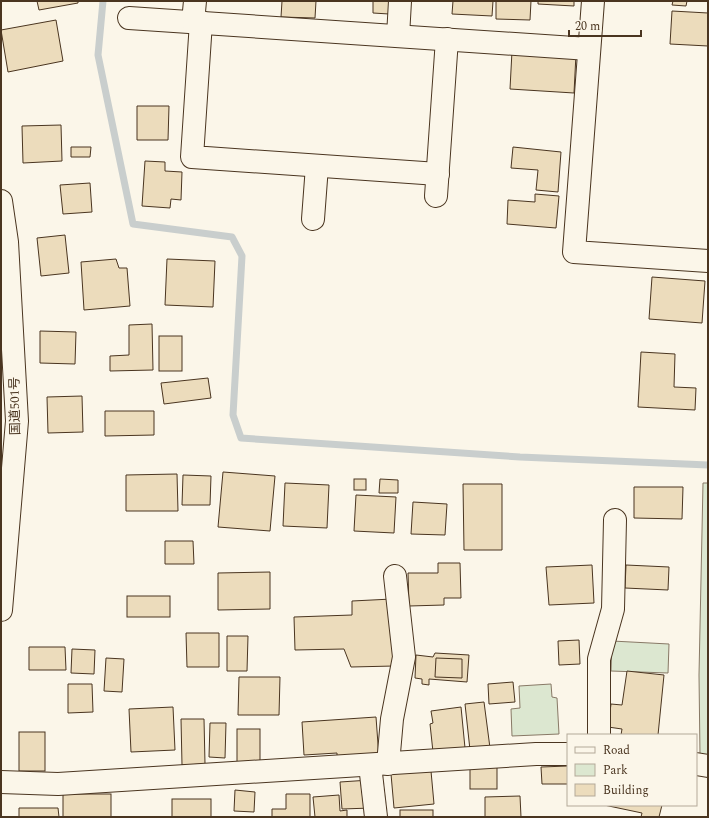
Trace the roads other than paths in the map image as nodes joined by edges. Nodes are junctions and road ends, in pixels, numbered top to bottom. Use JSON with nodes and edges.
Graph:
{"nodes":[{"id":1,"x":400,"y":1,"type":"edge"},
{"id":2,"x":593,"y":1,"type":"edge"},
{"id":3,"x":196,"y":15,"type":"edge"},
{"id":4,"x":129,"y":18,"type":"dead end"},
{"id":5,"x":398,"y":36,"type":"junction"},
{"id":6,"x":447,"y":39,"type":"junction"},
{"id":7,"x":589,"y":49,"type":"junction"},
{"id":8,"x":317,"y":166,"type":"junction"},
{"id":9,"x":438,"y":174,"type":"junction"},
{"id":10,"x":436,"y":196,"type":"dead end"},
{"id":11,"x":1,"y":201,"type":"edge"},
{"id":12,"x":313,"y":219,"type":"dead end"},
{"id":13,"x":708,"y":261,"type":"edge"},
{"id":14,"x":615,"y":520,"type":"dead end"},
{"id":15,"x":395,"y":576,"type":"dead end"},
{"id":16,"x":1,"y":610,"type":"edge"},
{"id":17,"x":599,"y":734,"type":"edge"},
{"id":18,"x":567,"y":754,"type":"edge"},
{"id":19,"x":379,"y":764,"type":"junction"},
{"id":20,"x":697,"y":764,"type":"edge"},
{"id":21,"x":708,"y":766,"type":"edge"},
{"id":22,"x":1,"y":782,"type":"edge"},
{"id":23,"x":376,"y":817,"type":"edge"}],
"edges":[{"from":1,"to":5,"type":"main road"},
{"from":2,"to":7,"type":"main road"},
{"from":3,"to":4,"type":"main road"},
{"from":3,"to":5,"type":"main road"},
{"from":3,"to":8,"type":"main road"},
{"from":5,"to":6,"type":"main road"},
{"from":6,"to":7,"type":"main road"},
{"from":6,"to":9,"type":"main road"},
{"from":7,"to":13,"type":"main road"},
{"from":8,"to":9,"type":"main road"},
{"from":8,"to":12,"type":"main road"},
{"from":9,"to":10,"type":"main road"},
{"from":11,"to":16,"type":"main road","name":"国道501号"},
{"from":14,"to":17,"type":"main road"},
{"from":15,"to":19,"type":"main road"},
{"from":18,"to":19,"type":"main road"},
{"from":19,"to":22,"type":"main road"},
{"from":19,"to":23,"type":"main road"},
{"from":20,"to":21,"type":"main road"}]}
